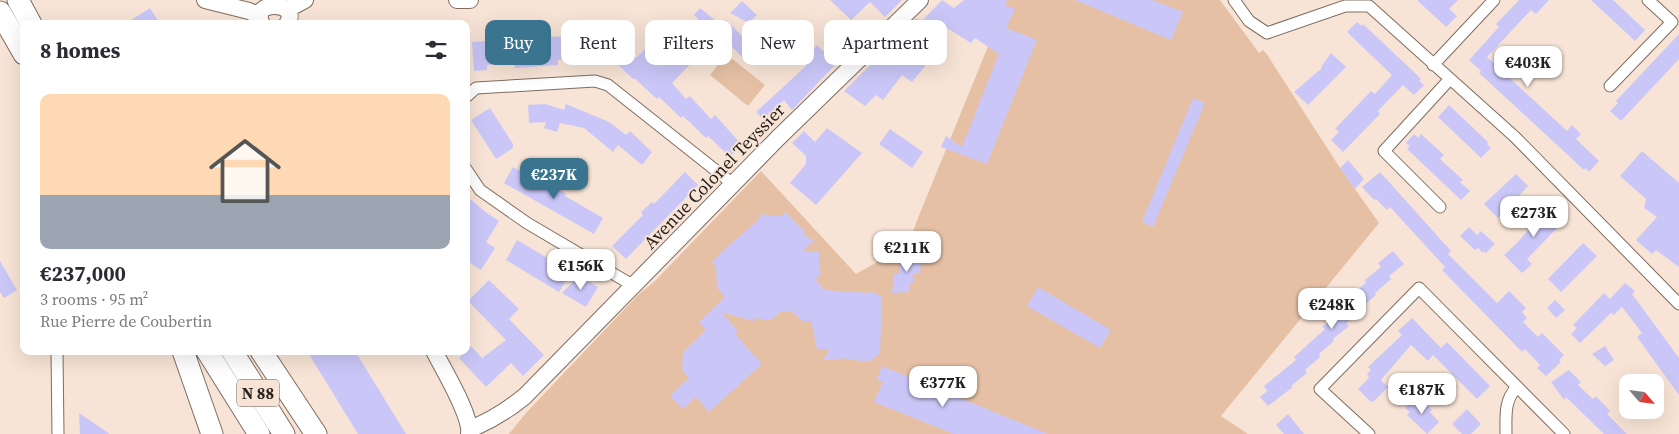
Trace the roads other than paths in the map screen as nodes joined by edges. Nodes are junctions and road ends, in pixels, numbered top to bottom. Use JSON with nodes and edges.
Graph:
{"nodes":[{"id":1,"x":18,"y":0,"type":"edge"},
{"id":2,"x":204,"y":0,"type":"edge"},
{"id":3,"x":305,"y":0,"type":"edge"},
{"id":4,"x":457,"y":0,"type":"edge"},
{"id":5,"x":470,"y":0,"type":"edge"},
{"id":6,"x":920,"y":0,"type":"edge"},
{"id":7,"x":1234,"y":0,"type":"edge"},
{"id":8,"x":1494,"y":0,"type":"edge"},
{"id":9,"x":1648,"y":0,"type":"edge"},
{"id":10,"x":264,"y":10,"type":"edge"},
{"id":11,"x":0,"y":12,"type":"edge"},
{"id":12,"x":287,"y":16,"type":"edge"},
{"id":13,"x":30,"y":20,"type":"edge"},
{"id":14,"x":20,"y":47,"type":"edge"},
{"id":15,"x":1433,"y":66,"type":"junction"},
{"id":16,"x":1449,"y":80,"type":"junction"},
{"id":17,"x":1610,"y":86,"type":"dead end"},
{"id":18,"x":470,"y":93,"type":"edge"},
{"id":19,"x":470,"y":175,"type":"edge"},
{"id":20,"x":732,"y":184,"type":"junction"},
{"id":21,"x":1440,"y":206,"type":"dead end"},
{"id":22,"x":634,"y":286,"type":"junction"},
{"id":23,"x":1679,"y":304,"type":"edge"},
{"id":24,"x":57,"y":355,"type":"edge"},
{"id":25,"x":184,"y":355,"type":"edge"},
{"id":26,"x":210,"y":355,"type":"edge"},
{"id":27,"x":235,"y":355,"type":"edge"},
{"id":28,"x":264,"y":355,"type":"edge"},
{"id":29,"x":436,"y":355,"type":"edge"},
{"id":30,"x":1517,"y":387,"type":"junction"},
{"id":31,"x":469,"y":431,"type":"edge"},
{"id":32,"x":58,"y":434,"type":"edge"},
{"id":33,"x":212,"y":434,"type":"edge"},
{"id":34,"x":259,"y":434,"type":"edge"},
{"id":35,"x":284,"y":434,"type":"edge"},
{"id":36,"x":316,"y":434,"type":"edge"},
{"id":37,"x":1369,"y":434,"type":"edge"},
{"id":38,"x":1506,"y":434,"type":"edge"},
{"id":39,"x":1564,"y":434,"type":"edge"}],
"edges":[{"from":1,"to":13,"type":"highway"},
{"from":2,"to":10,"type":"main road"},
{"from":3,"to":12,"type":"main road"},
{"from":4,"to":5,"type":"main road"},
{"from":6,"to":20,"type":"main road","name":"Avenue Colonel Teyssier"},
{"from":7,"to":15,"type":"street"},
{"from":8,"to":15,"type":"street"},
{"from":9,"to":17,"type":"street"},
{"from":10,"to":12,"type":"main road"},
{"from":11,"to":14,"type":"highway"},
{"from":15,"to":16,"type":"street"},
{"from":16,"to":21,"type":"street"},
{"from":16,"to":23,"type":"street"},
{"from":18,"to":20,"type":"street"},
{"from":19,"to":22,"type":"street"},
{"from":20,"to":22,"type":"main road","name":"Avenue Colonel Teyssier"},
{"from":22,"to":31,"type":"main road","name":"Avenue Colonel Teyssier"},
{"from":24,"to":32,"type":"street"},
{"from":25,"to":33,"type":"highway"},
{"from":26,"to":34,"type":"highway","number":"N 88"},
{"from":27,"to":35,"type":"highway","number":"N 88"},
{"from":28,"to":36,"type":"highway"},
{"from":29,"to":31,"type":"main road"},
{"from":30,"to":37,"type":"street"},
{"from":30,"to":38,"type":"street"},
{"from":30,"to":39,"type":"street"}]}
